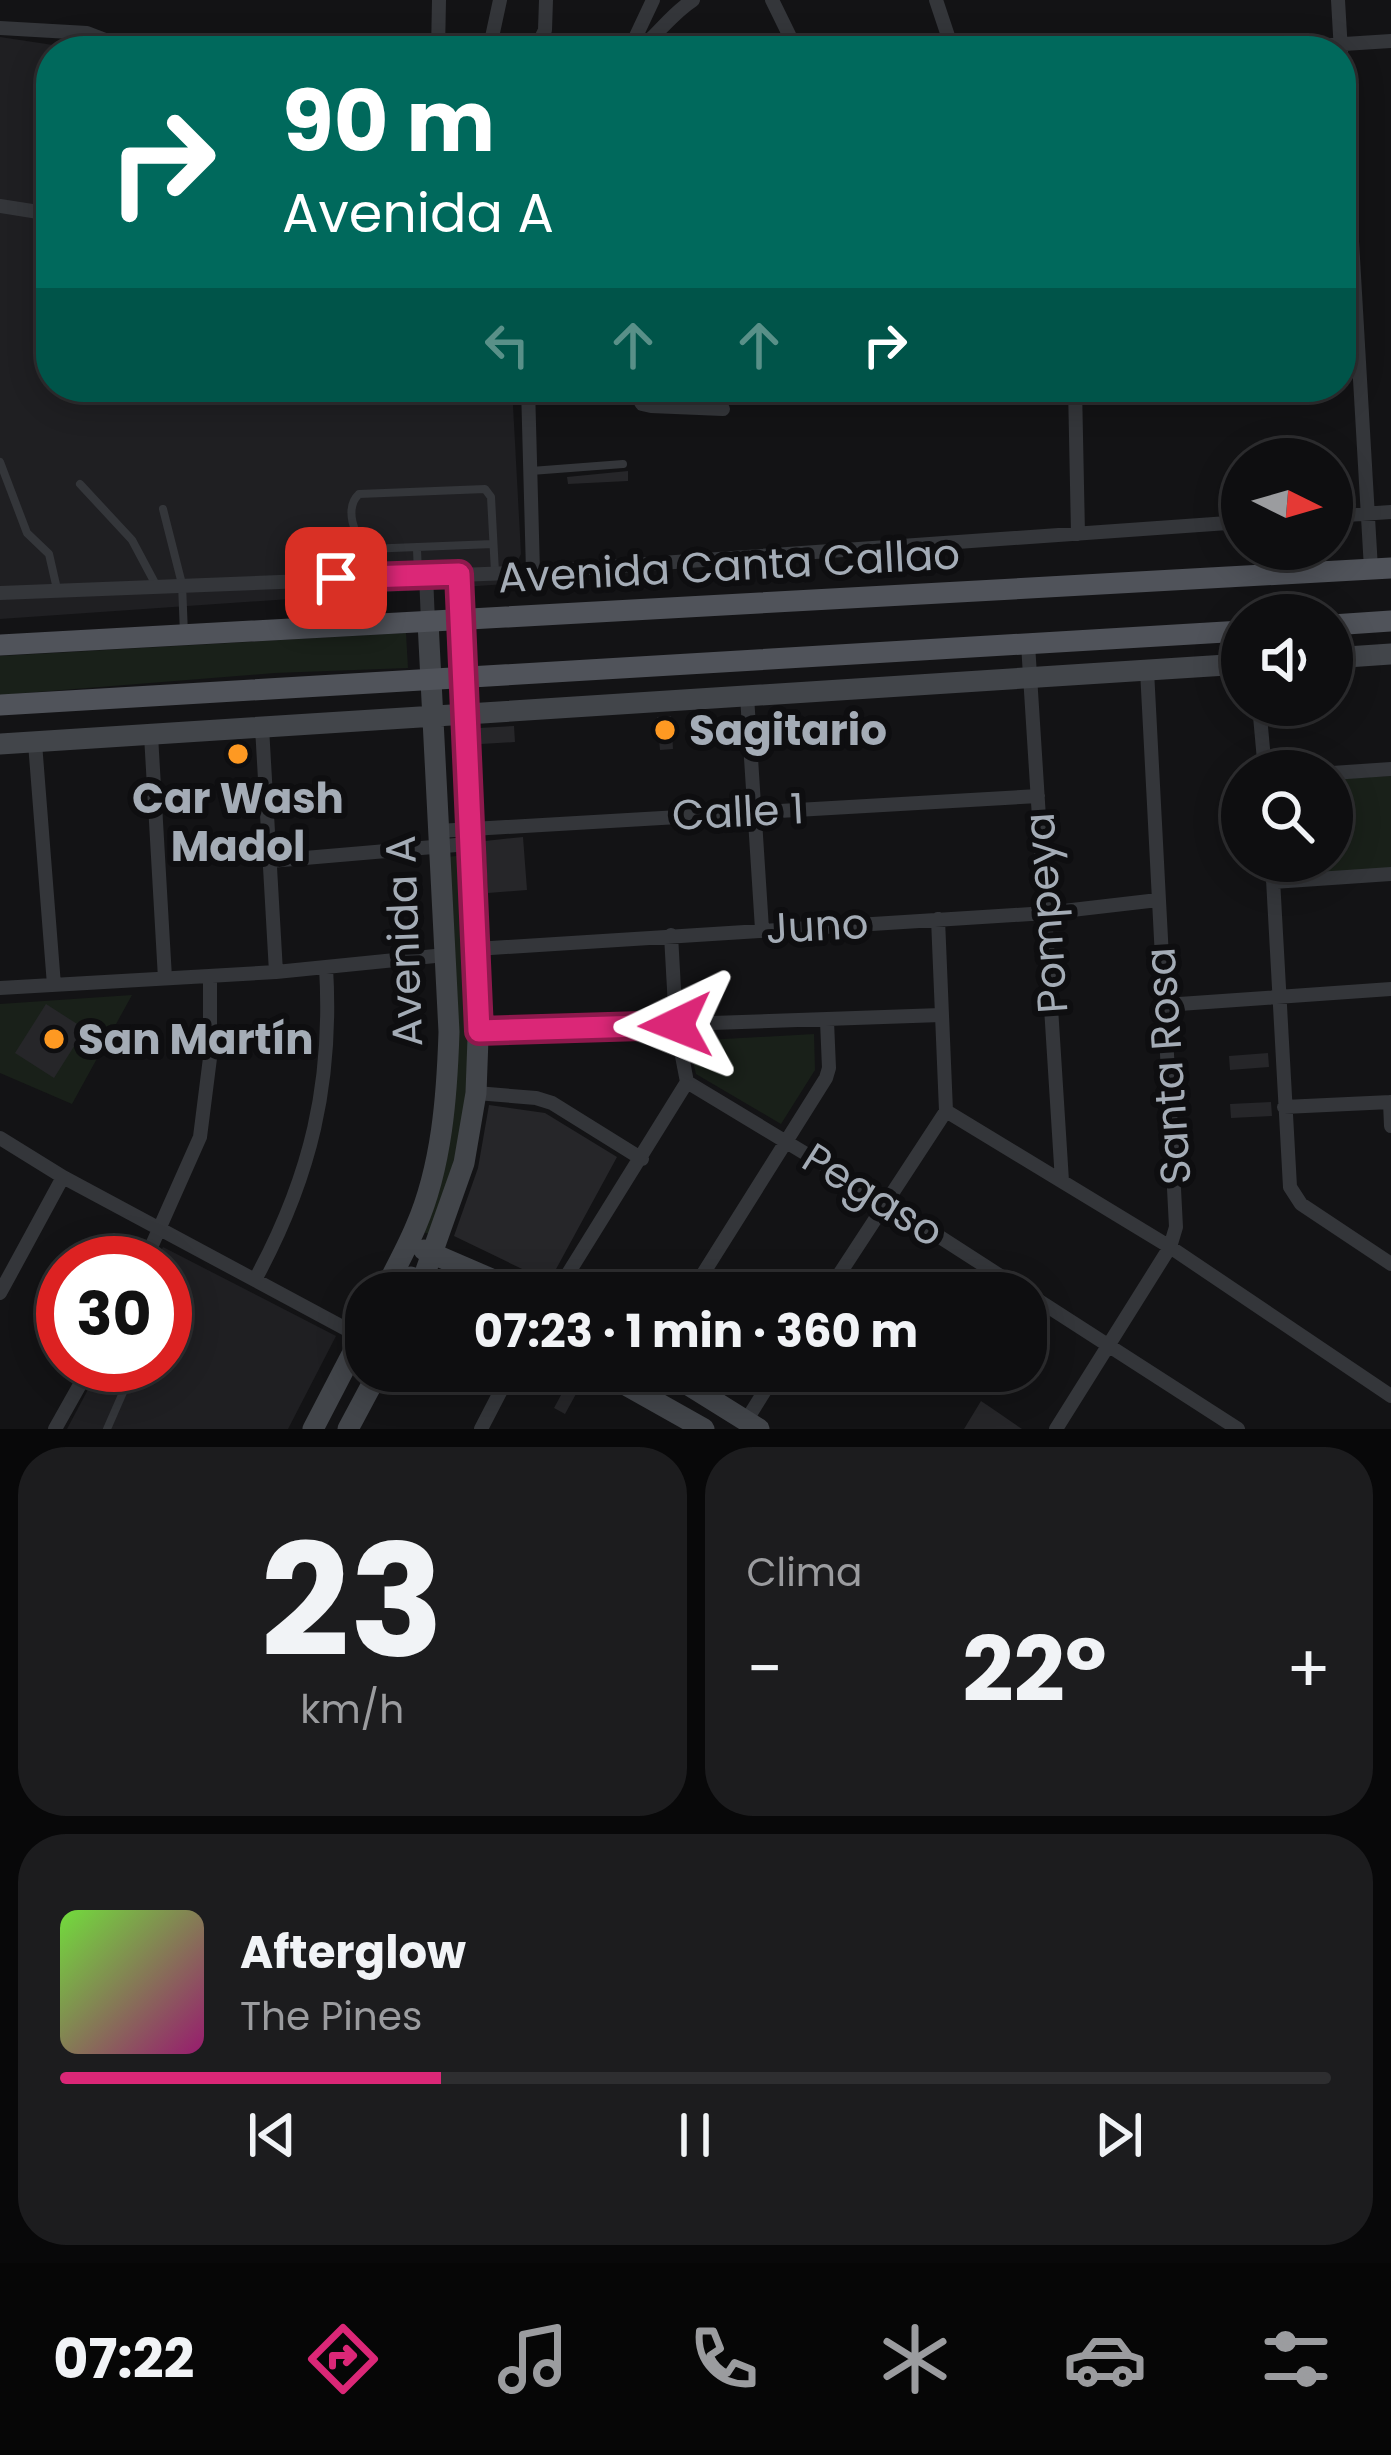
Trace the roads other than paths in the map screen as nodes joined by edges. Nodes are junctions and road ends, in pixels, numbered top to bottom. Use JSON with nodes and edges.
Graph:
{"nodes":[{"id":1,"x":439,"y":0,"type":"edge"},
{"id":2,"x":500,"y":0,"type":"edge"},
{"id":3,"x":545,"y":0,"type":"edge"},
{"id":4,"x":653,"y":0,"type":"edge"},
{"id":5,"x":693,"y":0,"type":"edge"},
{"id":6,"x":772,"y":0,"type":"edge"},
{"id":7,"x":936,"y":0,"type":"edge"},
{"id":8,"x":1338,"y":0,"type":"edge"},
{"id":9,"x":0,"y":28,"type":"edge"},
{"id":10,"x":95,"y":36,"type":"edge"},
{"id":11,"x":438,"y":36,"type":"edge"},
{"id":12,"x":492,"y":36,"type":"edge"},
{"id":13,"x":542,"y":36,"type":"edge"},
{"id":14,"x":639,"y":36,"type":"edge"},
{"id":15,"x":656,"y":36,"type":"edge"},
{"id":16,"x":790,"y":36,"type":"edge"},
{"id":17,"x":948,"y":36,"type":"edge"},
{"id":18,"x":1340,"y":36,"type":"edge"},
{"id":19,"x":1391,"y":41,"type":"edge"},
{"id":20,"x":1356,"y":43,"type":"edge"},
{"id":21,"x":0,"y":206,"type":"edge"},
{"id":22,"x":36,"y":212,"type":"edge"},
{"id":23,"x":1356,"y":390,"type":"edge"},
{"id":24,"x":528,"y":402,"type":"edge"},
{"id":25,"x":641,"y":402,"type":"edge"},
{"id":26,"x":1075,"y":402,"type":"edge"},
{"id":27,"x":723,"y":409,"type":"dead end"},
{"id":28,"x":0,"y":462,"type":"edge"},
{"id":29,"x":622,"y":464,"type":"dead end"},
{"id":30,"x":529,"y":471,"type":"junction"},
{"id":31,"x":80,"y":484,"type":"dead end"},
{"id":32,"x":163,"y":509,"type":"dead end"},
{"id":33,"x":1391,"y":512,"type":"edge"},
{"id":34,"x":1366,"y":514,"type":"junction"},
{"id":35,"x":1353,"y":515,"type":"edge"},
{"id":36,"x":1221,"y":524,"type":"edge"},
{"id":37,"x":1078,"y":534,"type":"junction"},
{"id":38,"x":493,"y":544,"type":"junction"},
{"id":39,"x":417,"y":549,"type":"junction"},
{"id":40,"x":1381,"y":568,"type":"edge"},
{"id":41,"x":533,"y":572,"type":"junction"},
{"id":42,"x":495,"y":573,"type":"junction"},
{"id":43,"x":459,"y":574,"type":"junction"},
{"id":44,"x":422,"y":575,"type":"junction"},
{"id":45,"x":182,"y":584,"type":"junction"},
{"id":46,"x":156,"y":585,"type":"junction"},
{"id":47,"x":57,"y":590,"type":"junction"},
{"id":48,"x":0,"y":593,"type":"edge"},
{"id":49,"x":461,"y":620,"type":"junction"},
{"id":50,"x":1391,"y":621,"type":"edge"},
{"id":51,"x":428,"y":622,"type":"junction"},
{"id":52,"x":1353,"y":624,"type":"edge"},
{"id":53,"x":1221,"y":632,"type":"edge"},
{"id":54,"x":184,"y":635,"type":"junction"},
{"id":55,"x":1028,"y":644,"type":"junction"},
{"id":56,"x":0,"y":645,"type":"edge"},
{"id":57,"x":1391,"y":654,"type":"edge"},
{"id":58,"x":1353,"y":657,"type":"edge"},
{"id":59,"x":1221,"y":665,"type":"edge"},
{"id":60,"x":1147,"y":670,"type":"junction"},
{"id":61,"x":1031,"y":676,"type":"junction"},
{"id":62,"x":463,"y":677,"type":"junction"},
{"id":63,"x":430,"y":679,"type":"junction"},
{"id":64,"x":748,"y":696,"type":"junction"},
{"id":65,"x":0,"y":705,"type":"edge"},
{"id":66,"x":463,"y":714,"type":"junction"},
{"id":67,"x":433,"y":716,"type":"junction"},
{"id":68,"x":262,"y":727,"type":"junction"},
{"id":69,"x":151,"y":735,"type":"junction"},
{"id":70,"x":34,"y":743,"type":"junction"},
{"id":71,"x":0,"y":744,"type":"edge"},
{"id":72,"x":1391,"y":769,"type":"edge"},
{"id":73,"x":1353,"y":772,"type":"edge"},
{"id":74,"x":1038,"y":796,"type":"junction"},
{"id":75,"x":756,"y":811,"type":"junction"},
{"id":76,"x":468,"y":836,"type":"junction"},
{"id":77,"x":439,"y":839,"type":"junction"},
{"id":78,"x":270,"y":861,"type":"junction"},
{"id":79,"x":1391,"y":874,"type":"edge"},
{"id":80,"x":1353,"y":877,"type":"edge"},
{"id":81,"x":1273,"y":882,"type":"edge"},
{"id":82,"x":1158,"y":900,"type":"junction"},
{"id":83,"x":1046,"y":913,"type":"junction"},
{"id":84,"x":938,"y":919,"type":"junction"},
{"id":85,"x":762,"y":929,"type":"junction"},
{"id":86,"x":671,"y":935,"type":"junction"},
{"id":87,"x":476,"y":949,"type":"junction"},
{"id":88,"x":445,"y":955,"type":"junction"},
{"id":89,"x":326,"y":967,"type":"junction"},
{"id":90,"x":276,"y":972,"type":"junction"},
{"id":91,"x":210,"y":976,"type":"junction"},
{"id":92,"x":165,"y":978,"type":"junction"},
{"id":93,"x":54,"y":985,"type":"junction"},
{"id":94,"x":0,"y":988,"type":"edge"},
{"id":95,"x":1391,"y":989,"type":"edge"},
{"id":96,"x":1281,"y":997,"type":"junction"},
{"id":97,"x":1165,"y":1005,"type":"junction"},
{"id":98,"x":941,"y":1015,"type":"junction"},
{"id":99,"x":827,"y":1021,"type":"junction"},
{"id":100,"x":676,"y":1025,"type":"junction"},
{"id":101,"x":479,"y":1031,"type":"junction"},
{"id":102,"x":687,"y":1082,"type":"junction"},
{"id":103,"x":476,"y":1093,"type":"junction"},
{"id":104,"x":1390,"y":1102,"type":"edge"},
{"id":105,"x":1284,"y":1107,"type":"junction"},
{"id":106,"x":946,"y":1111,"type":"junction"},
{"id":107,"x":1391,"y":1126,"type":"edge"},
{"id":108,"x":0,"y":1138,"type":"edge"},
{"id":109,"x":787,"y":1142,"type":"junction"},
{"id":110,"x":642,"y":1159,"type":"junction"},
{"id":111,"x":63,"y":1177,"type":"junction"},
{"id":112,"x":1062,"y":1181,"type":"junction"},
{"id":113,"x":884,"y":1201,"type":"junction"},
{"id":114,"x":161,"y":1228,"type":"junction"},
{"id":115,"x":157,"y":1236,"type":"edge"},
{"id":116,"x":407,"y":1243,"type":"junction"},
{"id":117,"x":1170,"y":1247,"type":"junction"},
{"id":118,"x":434,"y":1254,"type":"junction"},
{"id":119,"x":1391,"y":1264,"type":"edge"},
{"id":120,"x":394,"y":1270,"type":"joint"},
{"id":121,"x":397,"y":1272,"type":"edge"},
{"id":122,"x":426,"y":1272,"type":"edge"},
{"id":123,"x":476,"y":1272,"type":"edge"},
{"id":124,"x":569,"y":1272,"type":"edge"},
{"id":125,"x":705,"y":1272,"type":"edge"},
{"id":126,"x":839,"y":1272,"type":"edge"},
{"id":127,"x":256,"y":1278,"type":"junction"},
{"id":128,"x":0,"y":1294,"type":"edge"},
{"id":129,"x":345,"y":1322,"type":"edge"},
{"id":130,"x":1110,"y":1343,"type":"junction"},
{"id":131,"x":345,"y":1368,"type":"edge"},
{"id":132,"x":76,"y":1392,"type":"edge"},
{"id":133,"x":123,"y":1392,"type":"edge"},
{"id":134,"x":368,"y":1392,"type":"edge"},
{"id":135,"x":500,"y":1392,"type":"edge"},
{"id":136,"x":639,"y":1392,"type":"edge"},
{"id":137,"x":699,"y":1392,"type":"edge"},
{"id":138,"x":767,"y":1392,"type":"edge"},
{"id":139,"x":1391,"y":1396,"type":"edge"},
{"id":140,"x":1216,"y":1414,"type":"junction"},
{"id":141,"x":752,"y":1425,"type":"edge"},
{"id":142,"x":55,"y":1429,"type":"edge"},
{"id":143,"x":107,"y":1429,"type":"edge"},
{"id":144,"x":313,"y":1429,"type":"edge"},
{"id":145,"x":348,"y":1429,"type":"edge"},
{"id":146,"x":481,"y":1429,"type":"edge"},
{"id":147,"x":704,"y":1429,"type":"edge"},
{"id":148,"x":1056,"y":1429,"type":"edge"},
{"id":149,"x":1206,"y":1429,"type":"edge"},
{"id":150,"x":1238,"y":1429,"type":"edge"}],
"edges":[{"from":1,"to":11,"type":"street"},
{"from":2,"to":12,"type":"street"},
{"from":3,"to":13,"type":"street"},
{"from":4,"to":14,"type":"street"},
{"from":5,"to":15,"type":"street"},
{"from":6,"to":16,"type":"street"},
{"from":7,"to":17,"type":"street"},
{"from":8,"to":18,"type":"street"},
{"from":9,"to":10,"type":"street"},
{"from":19,"to":20,"type":"street"},
{"from":21,"to":22,"type":"street"},
{"from":23,"to":34,"type":"street"},
{"from":24,"to":30,"type":"street"},
{"from":25,"to":27,"type":"street"},
{"from":26,"to":37,"type":"street"},
{"from":28,"to":47,"type":"lane"},
{"from":29,"to":30,"type":"lane"},
{"from":30,"to":41,"type":"street"},
{"from":31,"to":46,"type":"lane"},
{"from":32,"to":45,"type":"lane"},
{"from":33,"to":34,"type":"street"},
{"from":34,"to":35,"type":"street"},
{"from":34,"to":40,"type":"street"},
{"from":36,"to":37,"type":"street","name":"Avenida Canta Callao"},
{"from":37,"to":41,"type":"street","name":"Avenida Canta Callao"},
{"from":38,"to":39,"type":"lane"},
{"from":38,"to":39,"type":"lane"},
{"from":38,"to":42,"type":"lane"},
{"from":39,"to":44,"type":"lane"},
{"from":40,"to":49,"type":"main road","name":"Avenida Canta Callao"},
{"from":41,"to":42,"type":"street","name":"Avenida Canta Callao"},
{"from":42,"to":43,"type":"street","name":"Avenida Canta Callao"},
{"from":43,"to":44,"type":"street","name":"Avenida Canta Callao"},
{"from":43,"to":49,"type":"street","name":"Avenida A"},
{"from":44,"to":45,"type":"street","name":"Avenida Canta Callao"},
{"from":44,"to":51,"type":"street","name":"Avenida A"},
{"from":45,"to":46,"type":"street","name":"Avenida Canta Callao"},
{"from":45,"to":54,"type":"lane"},
{"from":46,"to":47,"type":"street","name":"Avenida Canta Callao"},
{"from":47,"to":48,"type":"street","name":"Avenida Canta Callao"},
{"from":49,"to":51,"type":"main road","name":"Avenida Canta Callao"},
{"from":49,"to":62,"type":"street","name":"Avenida A"},
{"from":50,"to":52,"type":"main road"},
{"from":51,"to":54,"type":"main road","name":"Avenida Canta Callao"},
{"from":51,"to":63,"type":"street","name":"Avenida A"},
{"from":53,"to":55,"type":"main road"},
{"from":54,"to":56,"type":"main road","name":"Avenida Canta Callao"},
{"from":55,"to":61,"type":"street","name":"Pompeya"},
{"from":55,"to":62,"type":"main road"},
{"from":57,"to":58,"type":"street"},
{"from":59,"to":60,"type":"street"},
{"from":60,"to":61,"type":"street"},
{"from":60,"to":82,"type":"street","name":"Santa Rosa"},
{"from":61,"to":64,"type":"street"},
{"from":61,"to":74,"type":"street","name":"Pompeya"},
{"from":62,"to":63,"type":"main road"},
{"from":62,"to":66,"type":"street","name":"Avenida A"},
{"from":63,"to":65,"type":"main road"},
{"from":63,"to":67,"type":"street","name":"Avenida A"},
{"from":64,"to":66,"type":"street"},
{"from":64,"to":75,"type":"street"},
{"from":66,"to":67,"type":"street"},
{"from":66,"to":76,"type":"street","name":"Avenida A"},
{"from":67,"to":68,"type":"street"},
{"from":67,"to":77,"type":"street","name":"Avenida A"},
{"from":68,"to":69,"type":"street"},
{"from":68,"to":78,"type":"street"},
{"from":69,"to":70,"type":"street"},
{"from":69,"to":92,"type":"street"},
{"from":70,"to":71,"type":"street"},
{"from":70,"to":93,"type":"street"},
{"from":72,"to":73,"type":"street"},
{"from":74,"to":75,"type":"street","name":"Calle 1"},
{"from":74,"to":83,"type":"street","name":"Pompeya"},
{"from":75,"to":76,"type":"street","name":"Calle 1"},
{"from":75,"to":85,"type":"street"},
{"from":76,"to":77,"type":"street","name":"Calle 1"},
{"from":76,"to":87,"type":"street","name":"Avenida A"},
{"from":77,"to":78,"type":"street","name":"Calle 1"},
{"from":77,"to":88,"type":"street","name":"Avenida A"},
{"from":78,"to":90,"type":"street"},
{"from":79,"to":80,"type":"street"},
{"from":81,"to":96,"type":"street"},
{"from":82,"to":83,"type":"street","name":"Juno"},
{"from":82,"to":97,"type":"street","name":"Santa Rosa"},
{"from":83,"to":84,"type":"street","name":"Juno"},
{"from":83,"to":112,"type":"street","name":"Pompeya"},
{"from":84,"to":85,"type":"street","name":"Juno"},
{"from":84,"to":98,"type":"street"},
{"from":85,"to":86,"type":"street","name":"Juno"},
{"from":86,"to":87,"type":"street","name":"Juno"},
{"from":86,"to":100,"type":"street"},
{"from":87,"to":101,"type":"street","name":"Avenida A"},
{"from":88,"to":89,"type":"street"},
{"from":88,"to":116,"type":"street","name":"Avenida A"},
{"from":89,"to":90,"type":"street"},
{"from":89,"to":127,"type":"street"},
{"from":90,"to":91,"type":"street"},
{"from":91,"to":92,"type":"street"},
{"from":91,"to":114,"type":"street"},
{"from":92,"to":93,"type":"street"},
{"from":93,"to":94,"type":"street"},
{"from":95,"to":96,"type":"street"},
{"from":96,"to":97,"type":"street"},
{"from":96,"to":105,"type":"street"},
{"from":97,"to":117,"type":"street","name":"Santa Rosa"},
{"from":98,"to":99,"type":"street"},
{"from":98,"to":106,"type":"street"},
{"from":99,"to":100,"type":"street"},
{"from":99,"to":109,"type":"street"},
{"from":100,"to":101,"type":"street"},
{"from":100,"to":102,"type":"street"},
{"from":101,"to":103,"type":"street","name":"Avenida A"},
{"from":102,"to":109,"type":"street","name":"Pegaso"},
{"from":102,"to":110,"type":"street"},
{"from":103,"to":110,"type":"street"},
{"from":103,"to":118,"type":"street","name":"Avenida A"},
{"from":104,"to":105,"type":"street"},
{"from":104,"to":107,"type":"street"},
{"from":105,"to":119,"type":"street"},
{"from":106,"to":112,"type":"street"},
{"from":106,"to":113,"type":"street"},
{"from":108,"to":111,"type":"street"},
{"from":109,"to":113,"type":"street","name":"Pegaso"},
{"from":109,"to":125,"type":"street"},
{"from":110,"to":124,"type":"street"},
{"from":111,"to":114,"type":"street"},
{"from":111,"to":128,"type":"street"},
{"from":112,"to":117,"type":"street"},
{"from":113,"to":126,"type":"street"},
{"from":113,"to":130,"type":"street","name":"Pegaso"},
{"from":114,"to":115,"type":"street"},
{"from":114,"to":127,"type":"street"},
{"from":116,"to":118,"type":"street"},
{"from":116,"to":120,"type":"street","name":"Avenida A"},
{"from":117,"to":130,"type":"street","name":"Santa Rosa"},
{"from":117,"to":139,"type":"street"},
{"from":118,"to":122,"type":"street","name":"Avenida A"},
{"from":118,"to":123,"type":"street"},
{"from":120,"to":121,"type":"street"},
{"from":127,"to":129,"type":"street"},
{"from":130,"to":140,"type":"street","name":"Pegaso"},
{"from":130,"to":148,"type":"street","name":"Santa Rosa"},
{"from":131,"to":144,"type":"street"},
{"from":132,"to":142,"type":"street"},
{"from":133,"to":143,"type":"lane"},
{"from":134,"to":145,"type":"street"},
{"from":135,"to":146,"type":"street"},
{"from":136,"to":147,"type":"street"},
{"from":137,"to":141,"type":"street"},
{"from":138,"to":141,"type":"street"},
{"from":140,"to":149,"type":"street"},
{"from":140,"to":150,"type":"street","name":"Pegaso"}]}
